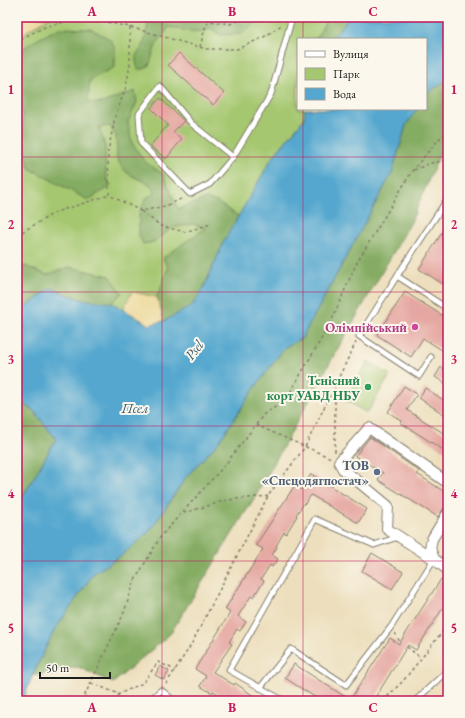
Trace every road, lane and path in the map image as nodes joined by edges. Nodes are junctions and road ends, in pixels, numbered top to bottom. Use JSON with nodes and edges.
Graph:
{"nodes":[{"id":1,"x":247,"y":17,"type":"edge"},
{"id":2,"x":291,"y":18,"type":"edge"},
{"id":3,"x":130,"y":27,"type":"junction"},
{"id":4,"x":17,"y":43,"type":"edge"},
{"id":5,"x":200,"y":47,"type":"junction"},
{"id":6,"x":448,"y":131,"type":"edge"},
{"id":7,"x":233,"y":157,"type":"junction"},
{"id":8,"x":448,"y":160,"type":"edge"},
{"id":9,"x":412,"y":171,"type":"junction"},
{"id":10,"x":109,"y":194,"type":"junction"},
{"id":11,"x":190,"y":194,"type":"junction"},
{"id":12,"x":448,"y":198,"type":"edge"},
{"id":13,"x":142,"y":211,"type":"junction"},
{"id":14,"x":211,"y":224,"type":"dead end"},
{"id":15,"x":17,"y":235,"type":"edge"},
{"id":16,"x":397,"y":276,"type":"junction"},
{"id":17,"x":448,"y":309,"type":"edge"},
{"id":18,"x":359,"y":336,"type":"junction"},
{"id":19,"x":431,"y":357,"type":"dead end"},
{"id":20,"x":336,"y":384,"type":"junction"},
{"id":21,"x":256,"y":425,"type":"junction"},
{"id":22,"x":305,"y":447,"type":"junction"},
{"id":23,"x":339,"y":462,"type":"junction"},
{"id":24,"x":448,"y":483,"type":"edge"},
{"id":25,"x":268,"y":496,"type":"junction"},
{"id":26,"x":182,"y":513,"type":"junction"},
{"id":27,"x":448,"y":513,"type":"edge"},
{"id":28,"x":399,"y":536,"type":"junction"},
{"id":29,"x":434,"y":559,"type":"junction"},
{"id":30,"x":448,"y":570,"type":"edge"},
{"id":31,"x":448,"y":625,"type":"edge"},
{"id":32,"x":407,"y":647,"type":"dead end"},
{"id":33,"x":421,"y":658,"type":"junction"},
{"id":34,"x":175,"y":670,"type":"junction"},
{"id":35,"x":448,"y":670,"type":"edge"},
{"id":36,"x":91,"y":683,"type":"junction"},
{"id":37,"x":260,"y":688,"type":"junction"},
{"id":38,"x":161,"y":690,"type":"junction"},
{"id":39,"x":119,"y":694,"type":"junction"},
{"id":40,"x":82,"y":701,"type":"edge"},
{"id":41,"x":115,"y":701,"type":"edge"},
{"id":42,"x":149,"y":701,"type":"edge"},
{"id":43,"x":174,"y":701,"type":"edge"},
{"id":44,"x":284,"y":701,"type":"edge"},
{"id":45,"x":383,"y":701,"type":"edge"},
{"id":46,"x":415,"y":701,"type":"edge"}],
"edges":[{"from":1,"to":5,"type":"path"},
{"from":2,"to":5,"type":"path"},
{"from":2,"to":7,"type":"lane"},
{"from":3,"to":4,"type":"path"},
{"from":3,"to":5,"type":"path"},
{"from":3,"to":10,"type":"path"},
{"from":6,"to":9,"type":"path"},
{"from":7,"to":11,"type":"lane"},
{"from":7,"to":11,"type":"lane"},
{"from":8,"to":9,"type":"path"},
{"from":9,"to":21,"type":"path"},
{"from":10,"to":13,"type":"path"},
{"from":10,"to":15,"type":"path"},
{"from":11,"to":13,"type":"path"},
{"from":12,"to":16,"type":"lane"},
{"from":13,"to":14,"type":"path"},
{"from":16,"to":17,"type":"lane"},
{"from":16,"to":18,"type":"lane"},
{"from":18,"to":19,"type":"lane"},
{"from":18,"to":20,"type":"path"},
{"from":20,"to":22,"type":"path"},
{"from":20,"to":23,"type":"path"},
{"from":21,"to":22,"type":"path"},
{"from":21,"to":26,"type":"path"},
{"from":22,"to":23,"type":"path"},
{"from":22,"to":25,"type":"path"},
{"from":23,"to":24,"type":"street"},
{"from":23,"to":28,"type":"street"},
{"from":25,"to":26,"type":"path"},
{"from":25,"to":34,"type":"path"},
{"from":26,"to":36,"type":"path"},
{"from":27,"to":29,"type":"street"},
{"from":28,"to":29,"type":"street"},
{"from":28,"to":37,"type":"lane"},
{"from":29,"to":30,"type":"street"},
{"from":29,"to":37,"type":"lane"},
{"from":31,"to":33,"type":"path"},
{"from":32,"to":33,"type":"path"},
{"from":33,"to":45,"type":"path"},
{"from":34,"to":38,"type":"path"},
{"from":34,"to":39,"type":"path"},
{"from":35,"to":46,"type":"lane"},
{"from":36,"to":39,"type":"path"},
{"from":36,"to":40,"type":"path"},
{"from":37,"to":44,"type":"lane"},
{"from":38,"to":42,"type":"lane"},
{"from":38,"to":43,"type":"lane"},
{"from":39,"to":41,"type":"path"}]}
